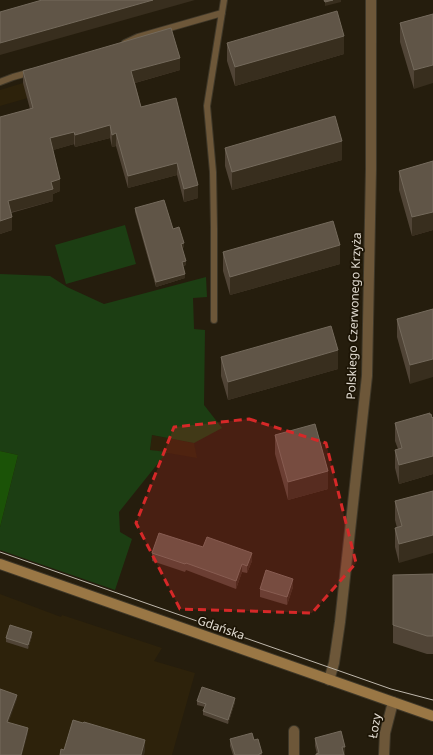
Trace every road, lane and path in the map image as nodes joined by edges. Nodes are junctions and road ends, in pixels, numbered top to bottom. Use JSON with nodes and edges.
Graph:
{"nodes":[{"id":1,"x":224,"y":0,"type":"edge"},
{"id":2,"x":371,"y":0,"type":"edge"},
{"id":3,"x":222,"y":13,"type":"junction"},
{"id":4,"x":120,"y":45,"type":"edge"},
{"id":5,"x":35,"y":71,"type":"edge"},
{"id":6,"x":0,"y":82,"type":"edge"},
{"id":7,"x":214,"y":320,"type":"dead end"},
{"id":8,"x":0,"y":564,"type":"edge"},
{"id":9,"x":329,"y":680,"type":"junction"},
{"id":10,"x":393,"y":702,"type":"junction"},
{"id":11,"x":433,"y":716,"type":"edge"},
{"id":12,"x":294,"y":731,"type":"dead end"},
{"id":13,"x":294,"y":755,"type":"edge"},
{"id":14,"x":384,"y":755,"type":"edge"}],
"edges":[{"from":1,"to":3,"type":"lane"},
{"from":2,"to":9,"type":"street","name":"Polskiego Czerwonego Krzyża"},
{"from":3,"to":4,"type":"lane"},
{"from":3,"to":7,"type":"lane"},
{"from":5,"to":6,"type":"lane"},
{"from":8,"to":9,"type":"street","name":"Gdańska"},
{"from":9,"to":10,"type":"street","name":"Gdańska"},
{"from":10,"to":11,"type":"street","name":"Gdańska"},
{"from":10,"to":14,"type":"street","name":"Łozy"},
{"from":12,"to":13,"type":"street"}]}
